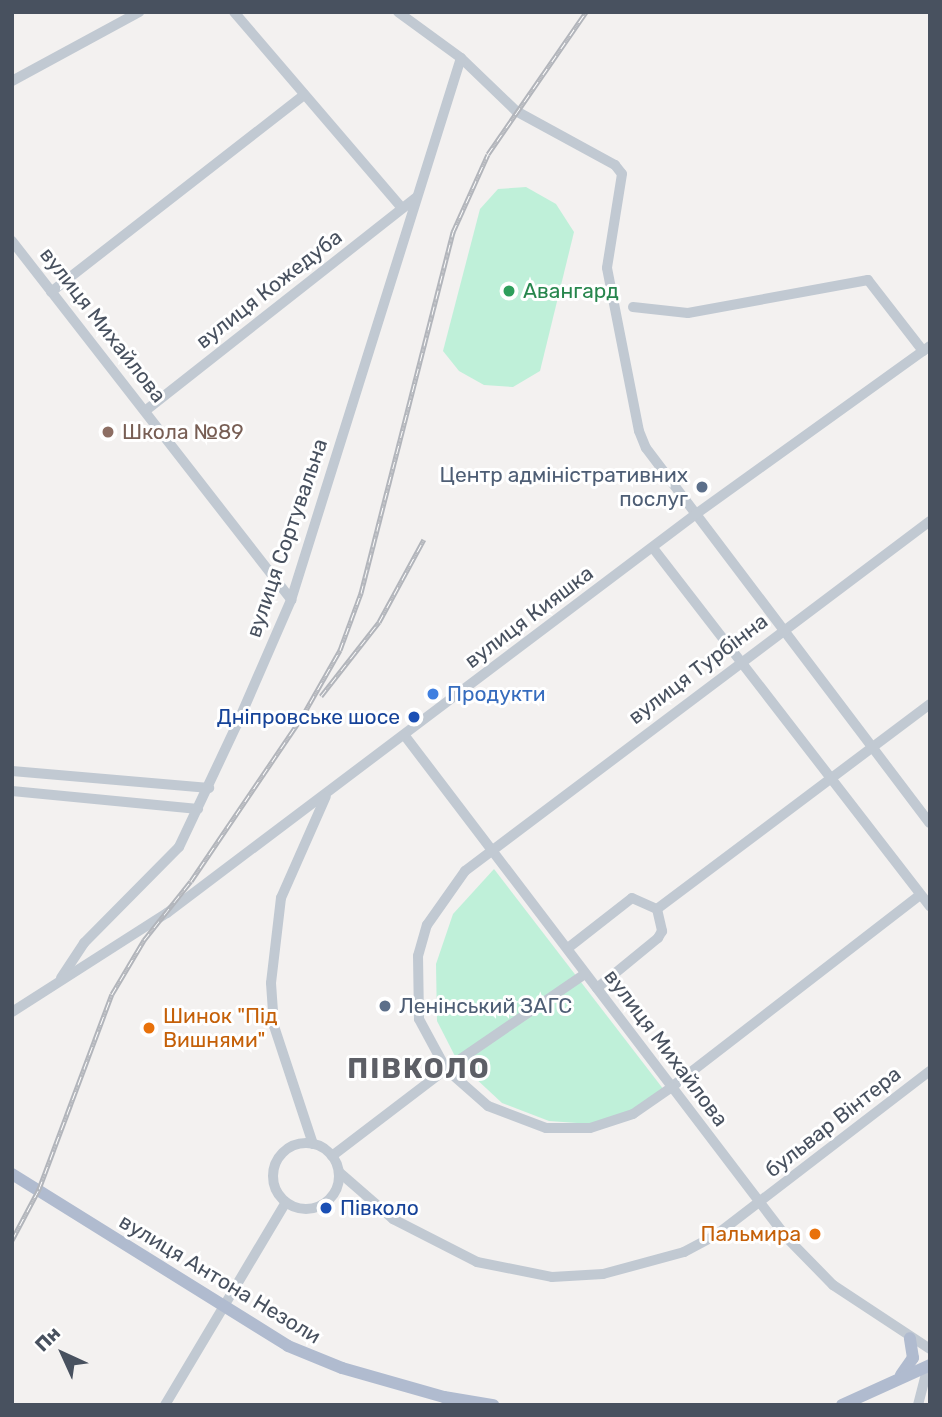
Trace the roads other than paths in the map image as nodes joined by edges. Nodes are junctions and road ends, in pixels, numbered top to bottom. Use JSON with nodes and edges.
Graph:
{"nodes":[{"id":1,"x":139,"y":12,"type":"edge"},
{"id":2,"x":234,"y":12,"type":"edge"},
{"id":3,"x":398,"y":12,"type":"edge"},
{"id":4,"x":461,"y":58,"type":"junction"},
{"id":5,"x":12,"y":80,"type":"edge"},
{"id":6,"x":304,"y":95,"type":"junction"},
{"id":7,"x":418,"y":196,"type":"junction"},
{"id":8,"x":402,"y":208,"type":"junction"},
{"id":9,"x":12,"y":241,"type":"edge"},
{"id":10,"x":51,"y":292,"type":"junction"},
{"id":11,"x":634,"y":307,"type":"dead end"},
{"id":12,"x":927,"y":349,"type":"edge"},
{"id":13,"x":145,"y":411,"type":"junction"},
{"id":14,"x":696,"y":514,"type":"junction"},
{"id":15,"x":930,"y":521,"type":"edge"},
{"id":16,"x":653,"y":548,"type":"junction"},
{"id":17,"x":290,"y":600,"type":"junction"},
{"id":18,"x":783,"y":630,"type":"junction"},
{"id":19,"x":740,"y":662,"type":"junction"},
{"id":20,"x":930,"y":704,"type":"edge"},
{"id":21,"x":405,"y":736,"type":"junction"},
{"id":22,"x":873,"y":748,"type":"junction"},
{"id":23,"x":12,"y":771,"type":"edge"},
{"id":24,"x":831,"y":779,"type":"junction"},
{"id":25,"x":209,"y":788,"type":"junction"},
{"id":26,"x":12,"y":791,"type":"edge"},
{"id":27,"x":326,"y":795,"type":"junction"},
{"id":28,"x":198,"y":809,"type":"junction"},
{"id":29,"x":930,"y":823,"type":"edge"},
{"id":30,"x":490,"y":849,"type":"junction"},
{"id":31,"x":920,"y":895,"type":"junction"},
{"id":32,"x":930,"y":906,"type":"edge"},
{"id":33,"x":657,"y":909,"type":"junction"},
{"id":34,"x":568,"y":948,"type":"junction"},
{"id":35,"x":585,"y":974,"type":"junction"},
{"id":36,"x":59,"y":982,"type":"junction"},
{"id":37,"x":597,"y":988,"type":"junction"},
{"id":38,"x":12,"y":1012,"type":"edge"},
{"id":39,"x":446,"y":1069,"type":"junction"},
{"id":40,"x":930,"y":1071,"type":"edge"},
{"id":41,"x":672,"y":1087,"type":"junction"},
{"id":42,"x":313,"y":1144,"type":"junction"},
{"id":43,"x":332,"y":1156,"type":"junction"},
{"id":44,"x":12,"y":1164,"type":"edge"},
{"id":45,"x":339,"y":1172,"type":"junction"},
{"id":46,"x":17,"y":1176,"type":"edge"},
{"id":47,"x":286,"y":1202,"type":"junction"},
{"id":48,"x":760,"y":1204,"type":"junction"},
{"id":49,"x":224,"y":1308,"type":"junction"},
{"id":50,"x":910,"y":1338,"type":"junction"},
{"id":51,"x":930,"y":1349,"type":"edge"},
{"id":52,"x":929,"y":1365,"type":"edge"},
{"id":53,"x":900,"y":1377,"type":"junction"},
{"id":54,"x":442,"y":1401,"type":"edge"},
{"id":55,"x":165,"y":1405,"type":"edge"},
{"id":56,"x":494,"y":1405,"type":"edge"},
{"id":57,"x":842,"y":1405,"type":"edge"},
{"id":58,"x":918,"y":1405,"type":"edge"}],
"edges":[{"from":1,"to":5,"type":"street"},
{"from":2,"to":6,"type":"street"},
{"from":3,"to":4,"type":"street"},
{"from":4,"to":7,"type":"street","name":"вулиця Сортувальна"},
{"from":4,"to":14,"type":"street"},
{"from":6,"to":8,"type":"street"},
{"from":6,"to":10,"type":"street"},
{"from":7,"to":8,"type":"street","name":"вулиця Кожедуба"},
{"from":7,"to":17,"type":"street","name":"вулиця Сортувальна"},
{"from":8,"to":13,"type":"street","name":"вулиця Кожедуба"},
{"from":9,"to":10,"type":"street","name":"вулиця Михайлова"},
{"from":10,"to":13,"type":"street","name":"вулиця Михайлова"},
{"from":11,"to":12,"type":"street"},
{"from":12,"to":14,"type":"street","name":"вулиця Кияшка"},
{"from":13,"to":17,"type":"street","name":"вулиця Михайлова"},
{"from":14,"to":16,"type":"street","name":"вулиця Кияшка"},
{"from":14,"to":18,"type":"street"},
{"from":15,"to":18,"type":"street","name":"вулиця Турбінна"},
{"from":16,"to":19,"type":"street"},
{"from":16,"to":21,"type":"street","name":"вулиця Кияшка"},
{"from":17,"to":25,"type":"street","name":"вулиця Сортувальна"},
{"from":18,"to":19,"type":"street","name":"вулиця Турбінна"},
{"from":18,"to":22,"type":"street"},
{"from":19,"to":24,"type":"street"},
{"from":19,"to":30,"type":"street","name":"вулиця Турбінна"},
{"from":20,"to":22,"type":"street"},
{"from":21,"to":27,"type":"street","name":"вулиця Кияшка"},
{"from":21,"to":30,"type":"street","name":"вулиця Михайлова"},
{"from":22,"to":24,"type":"street"},
{"from":22,"to":29,"type":"street"},
{"from":23,"to":25,"type":"street"},
{"from":24,"to":31,"type":"street"},
{"from":24,"to":33,"type":"street"},
{"from":25,"to":28,"type":"street","name":"вулиця Сортувальна"},
{"from":26,"to":28,"type":"street"},
{"from":27,"to":36,"type":"street","name":"вулиця Кияшка"},
{"from":27,"to":42,"type":"street"},
{"from":28,"to":36,"type":"street","name":"вулиця Сортувальна"},
{"from":30,"to":34,"type":"street","name":"вулиця Михайлова"},
{"from":30,"to":39,"type":"street","name":"вулиця Турбінна"},
{"from":31,"to":32,"type":"street"},
{"from":31,"to":41,"type":"street"},
{"from":33,"to":34,"type":"street"},
{"from":33,"to":37,"type":"street"},
{"from":34,"to":35,"type":"street","name":"вулиця Михайлова"},
{"from":35,"to":37,"type":"street","name":"вулиця Михайлова"},
{"from":35,"to":39,"type":"street"},
{"from":36,"to":38,"type":"street","name":"вулиця Кияшка"},
{"from":37,"to":41,"type":"street","name":"вулиця Михайлова"},
{"from":39,"to":41,"type":"street"},
{"from":39,"to":43,"type":"street"},
{"from":40,"to":48,"type":"street","name":"бульвар Вінтера"},
{"from":41,"to":48,"type":"street","name":"вулиця Михайлова"},
{"from":42,"to":43,"type":"street"},
{"from":42,"to":47,"type":"street"},
{"from":43,"to":45,"type":"street"},
{"from":44,"to":46,"type":"main road","name":"вулиця Антона Незоли"},
{"from":45,"to":47,"type":"street"},
{"from":45,"to":48,"type":"street","name":"бульвар Вінтера"},
{"from":46,"to":49,"type":"main road","name":"вулиця Антона Незоли"},
{"from":47,"to":49,"type":"street"},
{"from":48,"to":50,"type":"street","name":"вулиця Михайлова"},
{"from":49,"to":54,"type":"main road","name":"вулиця Антона Незоли"},
{"from":49,"to":55,"type":"street"},
{"from":50,"to":51,"type":"street","name":"вулиця Михайлова"},
{"from":50,"to":53,"type":"main road"},
{"from":52,"to":53,"type":"main road"},
{"from":52,"to":58,"type":"street"},
{"from":53,"to":57,"type":"main road"},
{"from":54,"to":56,"type":"main road","name":"вулиця Антона Незоли"}]}
